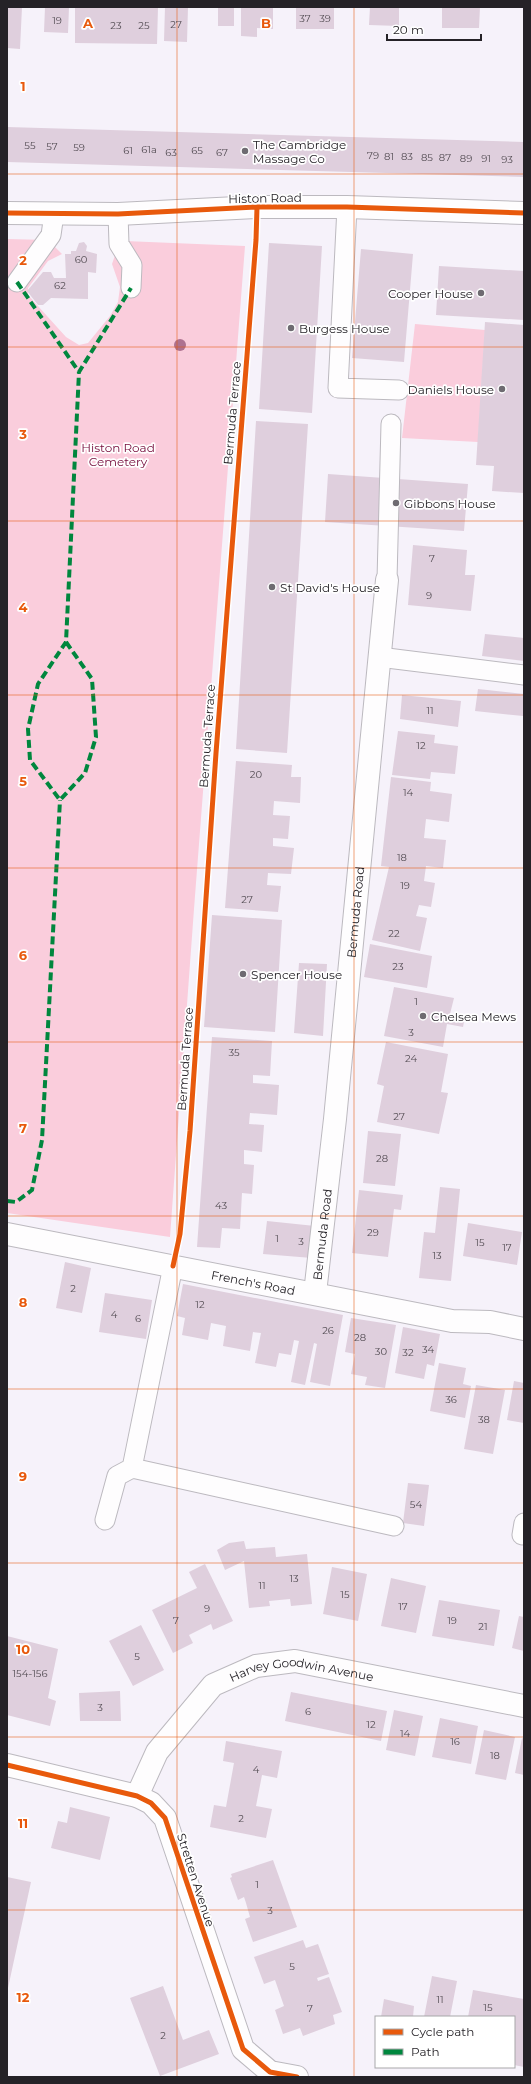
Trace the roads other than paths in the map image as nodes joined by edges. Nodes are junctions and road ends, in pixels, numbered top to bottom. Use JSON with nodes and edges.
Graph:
{"nodes":[{"id":1,"x":347,"y":207,"type":"junction"},
{"id":2,"x":524,"y":213,"type":"edge"},
{"id":3,"x":7,"y":214,"type":"edge"},
{"id":4,"x":54,"y":214,"type":"junction"},
{"id":5,"x":118,"y":214,"type":"junction"},
{"id":6,"x":17,"y":282,"type":"dead end"},
{"id":7,"x":131,"y":288,"type":"dead end"},
{"id":8,"x":399,"y":390,"type":"dead end"},
{"id":9,"x":391,"y":424,"type":"dead end"},
{"id":10,"x":387,"y":580,"type":"joint"},
{"id":11,"x":379,"y":657,"type":"junction"},
{"id":12,"x":524,"y":675,"type":"edge"},
{"id":13,"x":7,"y":1234,"type":"edge"},
{"id":14,"x":173,"y":1266,"type":"junction"},
{"id":15,"x":315,"y":1293,"type":"junction"},
{"id":16,"x":524,"y":1329,"type":"edge"},
{"id":17,"x":132,"y":1468,"type":"junction"},
{"id":18,"x":105,"y":1520,"type":"dead end"},
{"id":19,"x":394,"y":1526,"type":"dead end"},
{"id":20,"x":524,"y":1706,"type":"edge"},
{"id":21,"x":7,"y":1765,"type":"edge"},
{"id":22,"x":137,"y":1796,"type":"junction"},
{"id":23,"x":297,"y":2077,"type":"edge"}],
"edges":[{"from":1,"to":2,"type":"street","name":"Histon Road"},
{"from":1,"to":5,"type":"street","name":"Histon Road"},
{"from":1,"to":8,"type":"lane"},
{"from":3,"to":4,"type":"street","name":"Histon Road"},
{"from":4,"to":5,"type":"street","name":"Histon Road"},
{"from":4,"to":6,"type":"lane"},
{"from":5,"to":7,"type":"lane"},
{"from":9,"to":10,"type":"lane"},
{"from":10,"to":11,"type":"street","name":"Bermuda Road"},
{"from":11,"to":12,"type":"lane"},
{"from":11,"to":15,"type":"street","name":"Bermuda Road"},
{"from":13,"to":14,"type":"street","name":"French's Road"},
{"from":14,"to":15,"type":"street","name":"French's Road"},
{"from":14,"to":17,"type":"lane"},
{"from":15,"to":16,"type":"street","name":"French's Road"},
{"from":17,"to":18,"type":"lane"},
{"from":17,"to":19,"type":"lane"},
{"from":20,"to":22,"type":"street","name":"Harvey Goodwin Avenue"},
{"from":21,"to":22,"type":"street","name":"Stretten Avenue"},
{"from":22,"to":23,"type":"street","name":"Stretten Avenue"}]}
